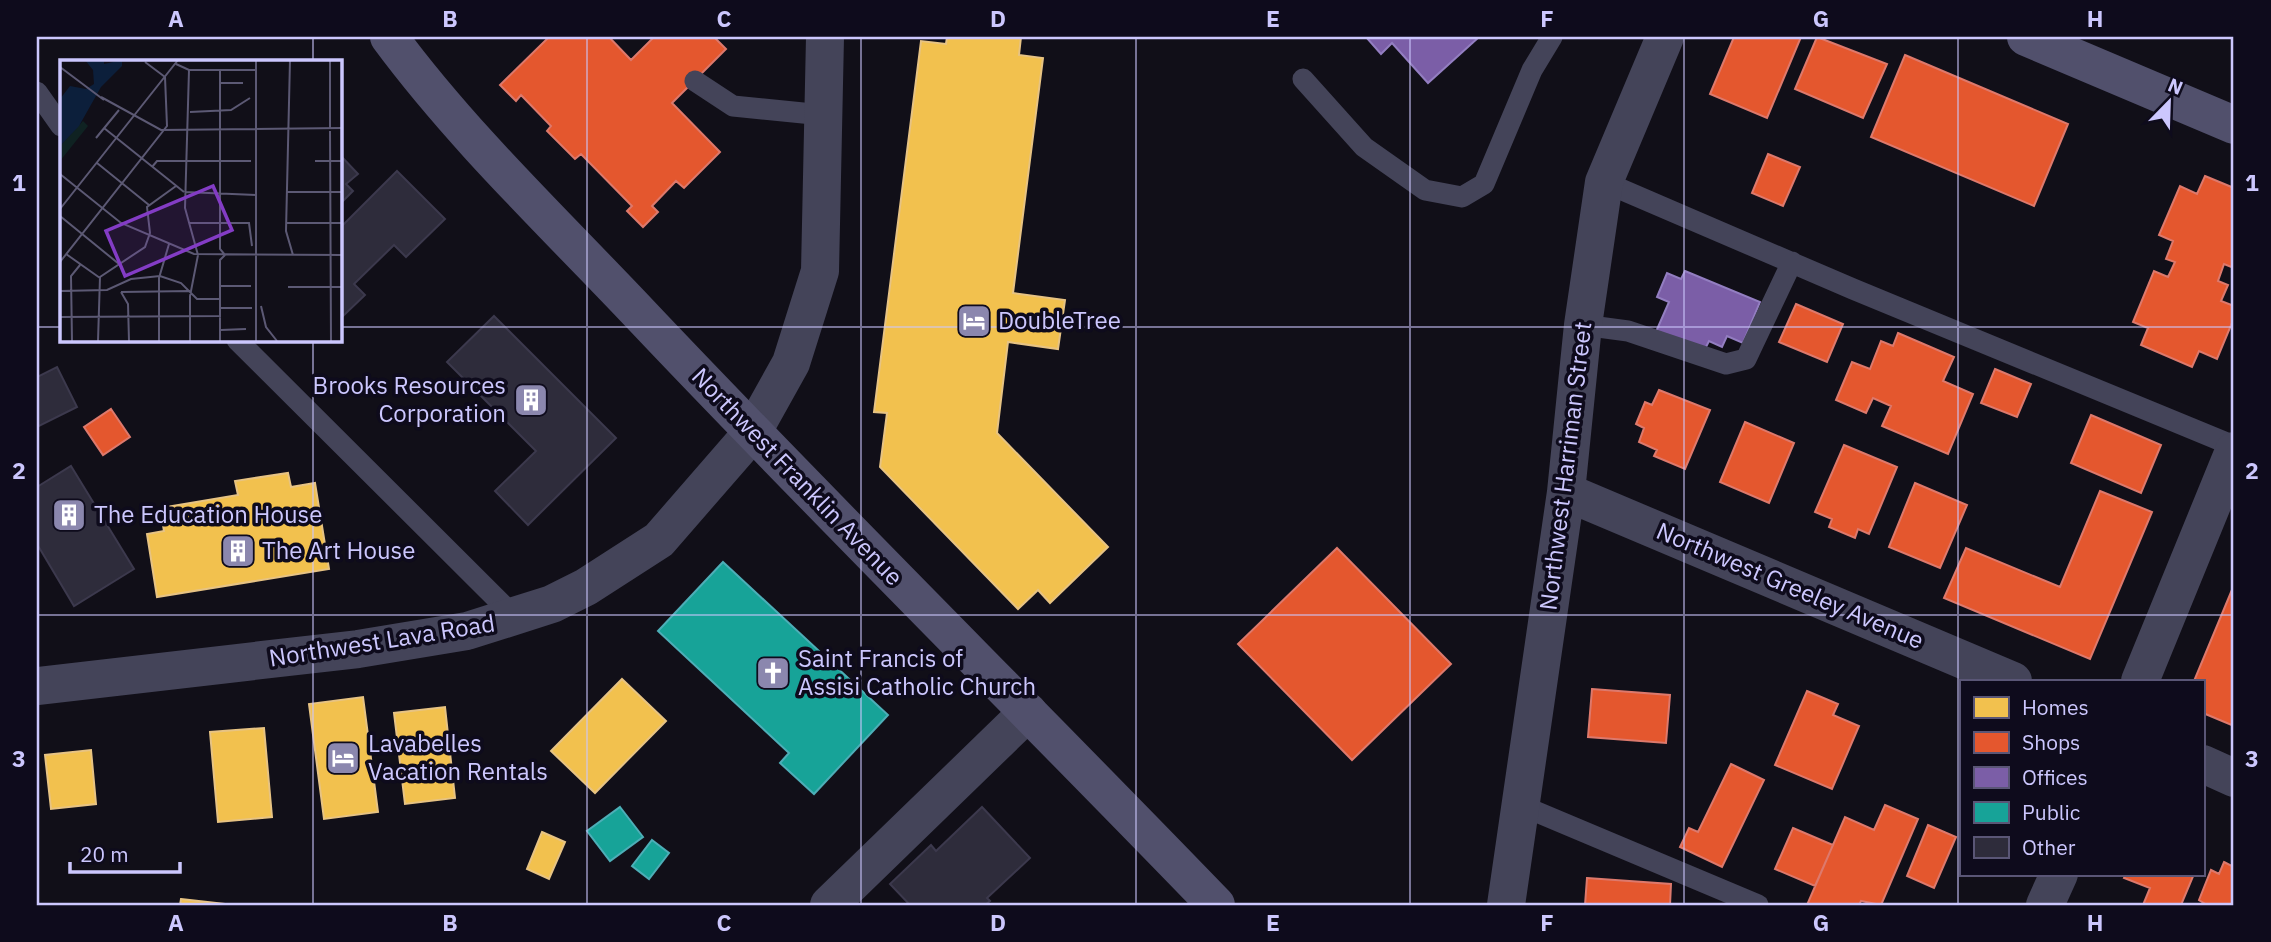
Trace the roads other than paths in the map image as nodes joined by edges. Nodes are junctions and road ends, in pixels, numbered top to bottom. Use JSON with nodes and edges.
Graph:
{"nodes":[{"id":1,"x":389,"y":37,"type":"edge"},
{"id":2,"x":823,"y":37,"type":"edge"},
{"id":3,"x":1552,"y":37,"type":"edge"},
{"id":4,"x":1665,"y":37,"type":"edge"},
{"id":5,"x":2026,"y":37,"type":"edge"},
{"id":6,"x":1303,"y":79,"type":"dead end"},
{"id":7,"x":695,"y":80,"type":"dead end"},
{"id":8,"x":37,"y":92,"type":"edge"},
{"id":9,"x":823,"y":115,"type":"junction"},
{"id":10,"x":60,"y":125,"type":"edge"},
{"id":11,"x":2234,"y":125,"type":"edge"},
{"id":12,"x":1604,"y":182,"type":"junction"},
{"id":13,"x":1792,"y":262,"type":"junction"},
{"id":14,"x":1583,"y":325,"type":"junction"},
{"id":15,"x":238,"y":341,"type":"edge"},
{"id":16,"x":752,"y":433,"type":"junction"},
{"id":17,"x":2234,"y":449,"type":"edge"},
{"id":18,"x":1566,"y":492,"type":"junction"},
{"id":19,"x":516,"y":618,"type":"junction"},
{"id":20,"x":2011,"y":680,"type":"edge"},
{"id":21,"x":2140,"y":680,"type":"edge"},
{"id":22,"x":37,"y":686,"type":"edge"},
{"id":23,"x":1028,"y":712,"type":"junction"},
{"id":24,"x":2204,"y":764,"type":"edge"},
{"id":25,"x":2234,"y":778,"type":"edge"},
{"id":26,"x":1520,"y":805,"type":"junction"},
{"id":27,"x":2058,"y":876,"type":"edge"},
{"id":28,"x":829,"y":905,"type":"edge"},
{"id":29,"x":1216,"y":905,"type":"edge"},
{"id":30,"x":1506,"y":905,"type":"edge"},
{"id":31,"x":1758,"y":905,"type":"edge"},
{"id":32,"x":2045,"y":905,"type":"edge"}],
"edges":[{"from":1,"to":16,"type":"street","name":"Northwest Franklin Avenue"},
{"from":2,"to":9,"type":"street","name":"Northwest Lava Road"},
{"from":3,"to":6,"type":"lane"},
{"from":4,"to":12,"type":"street","name":"Northwest Harriman Street"},
{"from":5,"to":11,"type":"street"},
{"from":7,"to":9,"type":"lane"},
{"from":8,"to":10,"type":"lane"},
{"from":9,"to":16,"type":"street","name":"Northwest Lava Road"},
{"from":12,"to":13,"type":"lane"},
{"from":12,"to":14,"type":"street","name":"Northwest Harriman Street"},
{"from":13,"to":14,"type":"lane"},
{"from":13,"to":17,"type":"lane"},
{"from":14,"to":18,"type":"street","name":"Northwest Harriman Street"},
{"from":15,"to":19,"type":"lane"},
{"from":16,"to":19,"type":"street","name":"Northwest Lava Road"},
{"from":16,"to":23,"type":"street","name":"Northwest Franklin Avenue"},
{"from":17,"to":21,"type":"street"},
{"from":18,"to":20,"type":"street","name":"Northwest Greeley Avenue"},
{"from":18,"to":26,"type":"street","name":"Northwest Harriman Street"},
{"from":19,"to":22,"type":"street","name":"Northwest Lava Road"},
{"from":23,"to":28,"type":"street"},
{"from":23,"to":29,"type":"street","name":"Northwest Franklin Avenue"},
{"from":24,"to":25,"type":"street"},
{"from":26,"to":30,"type":"street","name":"Northwest Harriman Street"},
{"from":26,"to":31,"type":"lane"},
{"from":27,"to":32,"type":"street"}]}
